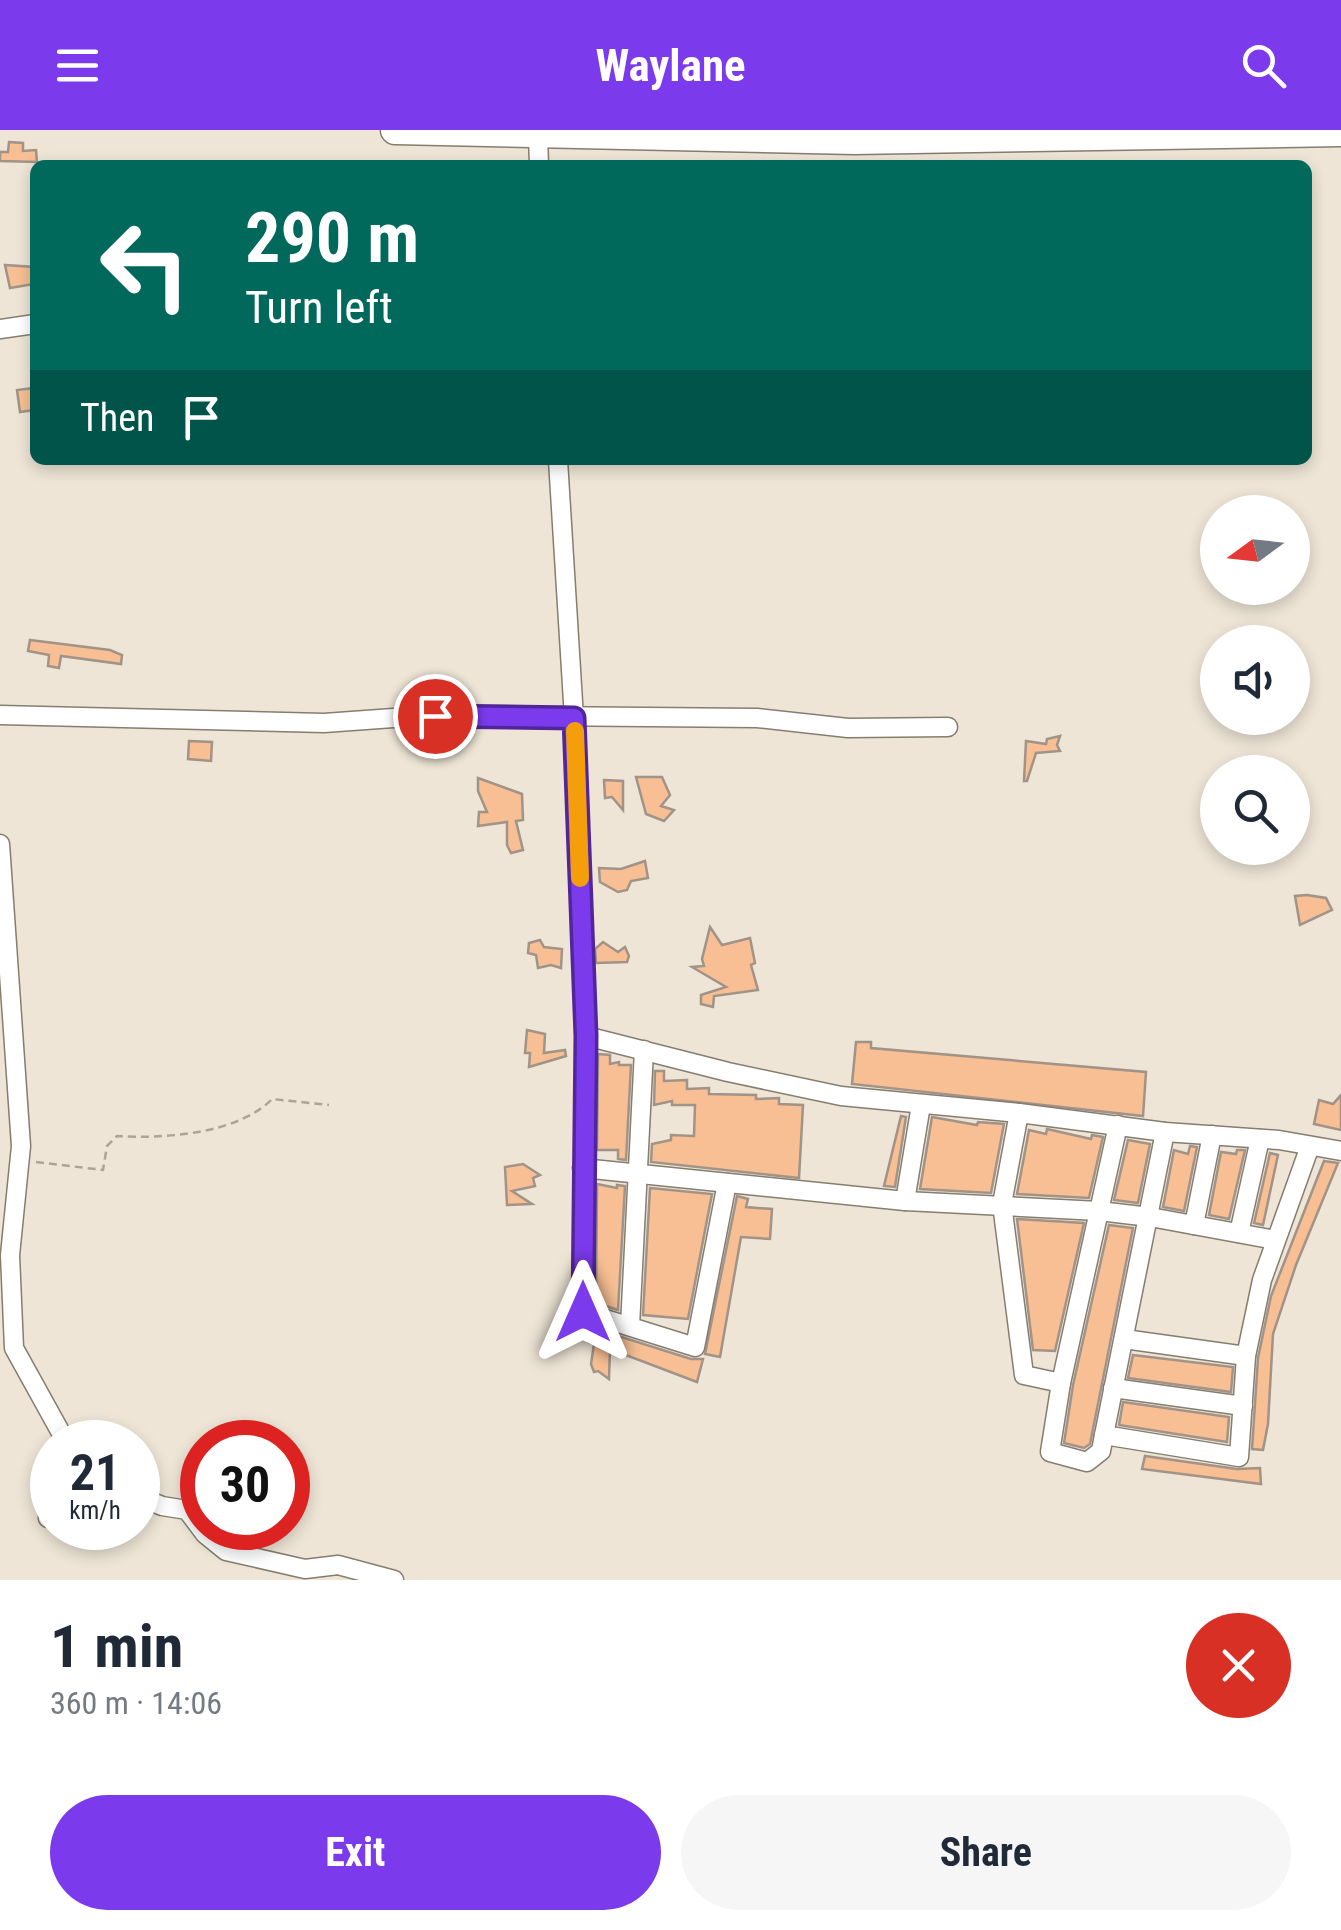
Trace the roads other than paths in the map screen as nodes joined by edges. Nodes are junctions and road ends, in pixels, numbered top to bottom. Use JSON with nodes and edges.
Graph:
{"nodes":[{"id":1,"x":394,"y":130,"type":"edge"},
{"id":2,"x":1332,"y":132,"type":"edge"},
{"id":3,"x":1083,"y":133,"type":"edge"},
{"id":4,"x":538,"y":136,"type":"junction"},
{"id":5,"x":540,"y":160,"type":"edge"},
{"id":6,"x":30,"y":325,"type":"edge"},
{"id":7,"x":0,"y":329,"type":"edge"},
{"id":8,"x":558,"y":465,"type":"edge"},
{"id":9,"x":0,"y":715,"type":"edge"},
{"id":10,"x":574,"y":718,"type":"junction"},
{"id":11,"x":948,"y":727,"type":"dead end"},
{"id":12,"x":0,"y":844,"type":"edge"},
{"id":13,"x":586,"y":1036,"type":"junction"},
{"id":14,"x":644,"y":1050,"type":"junction"},
{"id":15,"x":921,"y":1104,"type":"junction"},
{"id":16,"x":1019,"y":1113,"type":"junction"},
{"id":17,"x":1118,"y":1125,"type":"junction"},
{"id":18,"x":1165,"y":1132,"type":"junction"},
{"id":19,"x":1212,"y":1135,"type":"junction"},
{"id":20,"x":1260,"y":1139,"type":"junction"},
{"id":21,"x":1310,"y":1146,"type":"junction"},
{"id":22,"x":1341,"y":1152,"type":"edge"},
{"id":23,"x":582,"y":1168,"type":"junction"},
{"id":24,"x":636,"y":1172,"type":"junction"},
{"id":25,"x":728,"y":1183,"type":"junction"},
{"id":26,"x":905,"y":1201,"type":"junction"},
{"id":27,"x":1002,"y":1204,"type":"junction"},
{"id":28,"x":1099,"y":1211,"type":"junction"},
{"id":29,"x":1150,"y":1217,"type":"junction"},
{"id":30,"x":1194,"y":1225,"type":"junction"},
{"id":31,"x":1238,"y":1233,"type":"junction"},
{"id":32,"x":1274,"y":1240,"type":"junction"},
{"id":33,"x":630,"y":1326,"type":"junction"},
{"id":34,"x":1124,"y":1338,"type":"junction"},
{"id":35,"x":1246,"y":1356,"type":"junction"},
{"id":36,"x":1060,"y":1383,"type":"junction"},
{"id":37,"x":1113,"y":1388,"type":"junction"},
{"id":38,"x":1242,"y":1406,"type":"junction"},
{"id":39,"x":54,"y":1420,"type":"edge"},
{"id":40,"x":1104,"y":1435,"type":"junction"},
{"id":41,"x":160,"y":1505,"type":"edge"},
{"id":42,"x":394,"y":1580,"type":"edge"}],
"edges":[{"from":1,"to":4,"type":"highway"},
{"from":2,"to":3,"type":"highway"},
{"from":3,"to":4,"type":"highway"},
{"from":4,"to":5,"type":"street"},
{"from":6,"to":7,"type":"street"},
{"from":8,"to":10,"type":"street"},
{"from":9,"to":10,"type":"street"},
{"from":10,"to":11,"type":"street"},
{"from":10,"to":13,"type":"street"},
{"from":12,"to":39,"type":"street"},
{"from":13,"to":14,"type":"street"},
{"from":13,"to":23,"type":"street"},
{"from":14,"to":15,"type":"street"},
{"from":14,"to":24,"type":"street"},
{"from":15,"to":16,"type":"street"},
{"from":15,"to":26,"type":"street"},
{"from":16,"to":17,"type":"street"},
{"from":16,"to":27,"type":"street"},
{"from":17,"to":18,"type":"street"},
{"from":17,"to":28,"type":"street"},
{"from":18,"to":19,"type":"street"},
{"from":18,"to":29,"type":"street"},
{"from":19,"to":20,"type":"street"},
{"from":19,"to":30,"type":"street"},
{"from":20,"to":21,"type":"street"},
{"from":20,"to":31,"type":"street"},
{"from":21,"to":22,"type":"street"},
{"from":21,"to":32,"type":"street"},
{"from":23,"to":24,"type":"street"},
{"from":23,"to":33,"type":"street"},
{"from":24,"to":25,"type":"street"},
{"from":24,"to":33,"type":"street"},
{"from":25,"to":26,"type":"street"},
{"from":25,"to":33,"type":"street"},
{"from":26,"to":27,"type":"street"},
{"from":27,"to":28,"type":"street"},
{"from":27,"to":36,"type":"street"},
{"from":28,"to":29,"type":"street"},
{"from":28,"to":36,"type":"street"},
{"from":29,"to":30,"type":"street"},
{"from":29,"to":34,"type":"street"},
{"from":30,"to":31,"type":"street"},
{"from":31,"to":32,"type":"street"},
{"from":32,"to":35,"type":"street"},
{"from":34,"to":35,"type":"street"},
{"from":34,"to":37,"type":"street"},
{"from":35,"to":38,"type":"street"},
{"from":36,"to":40,"type":"street"},
{"from":37,"to":38,"type":"street"},
{"from":37,"to":40,"type":"street"},
{"from":38,"to":40,"type":"street"},
{"from":41,"to":42,"type":"street"}]}
